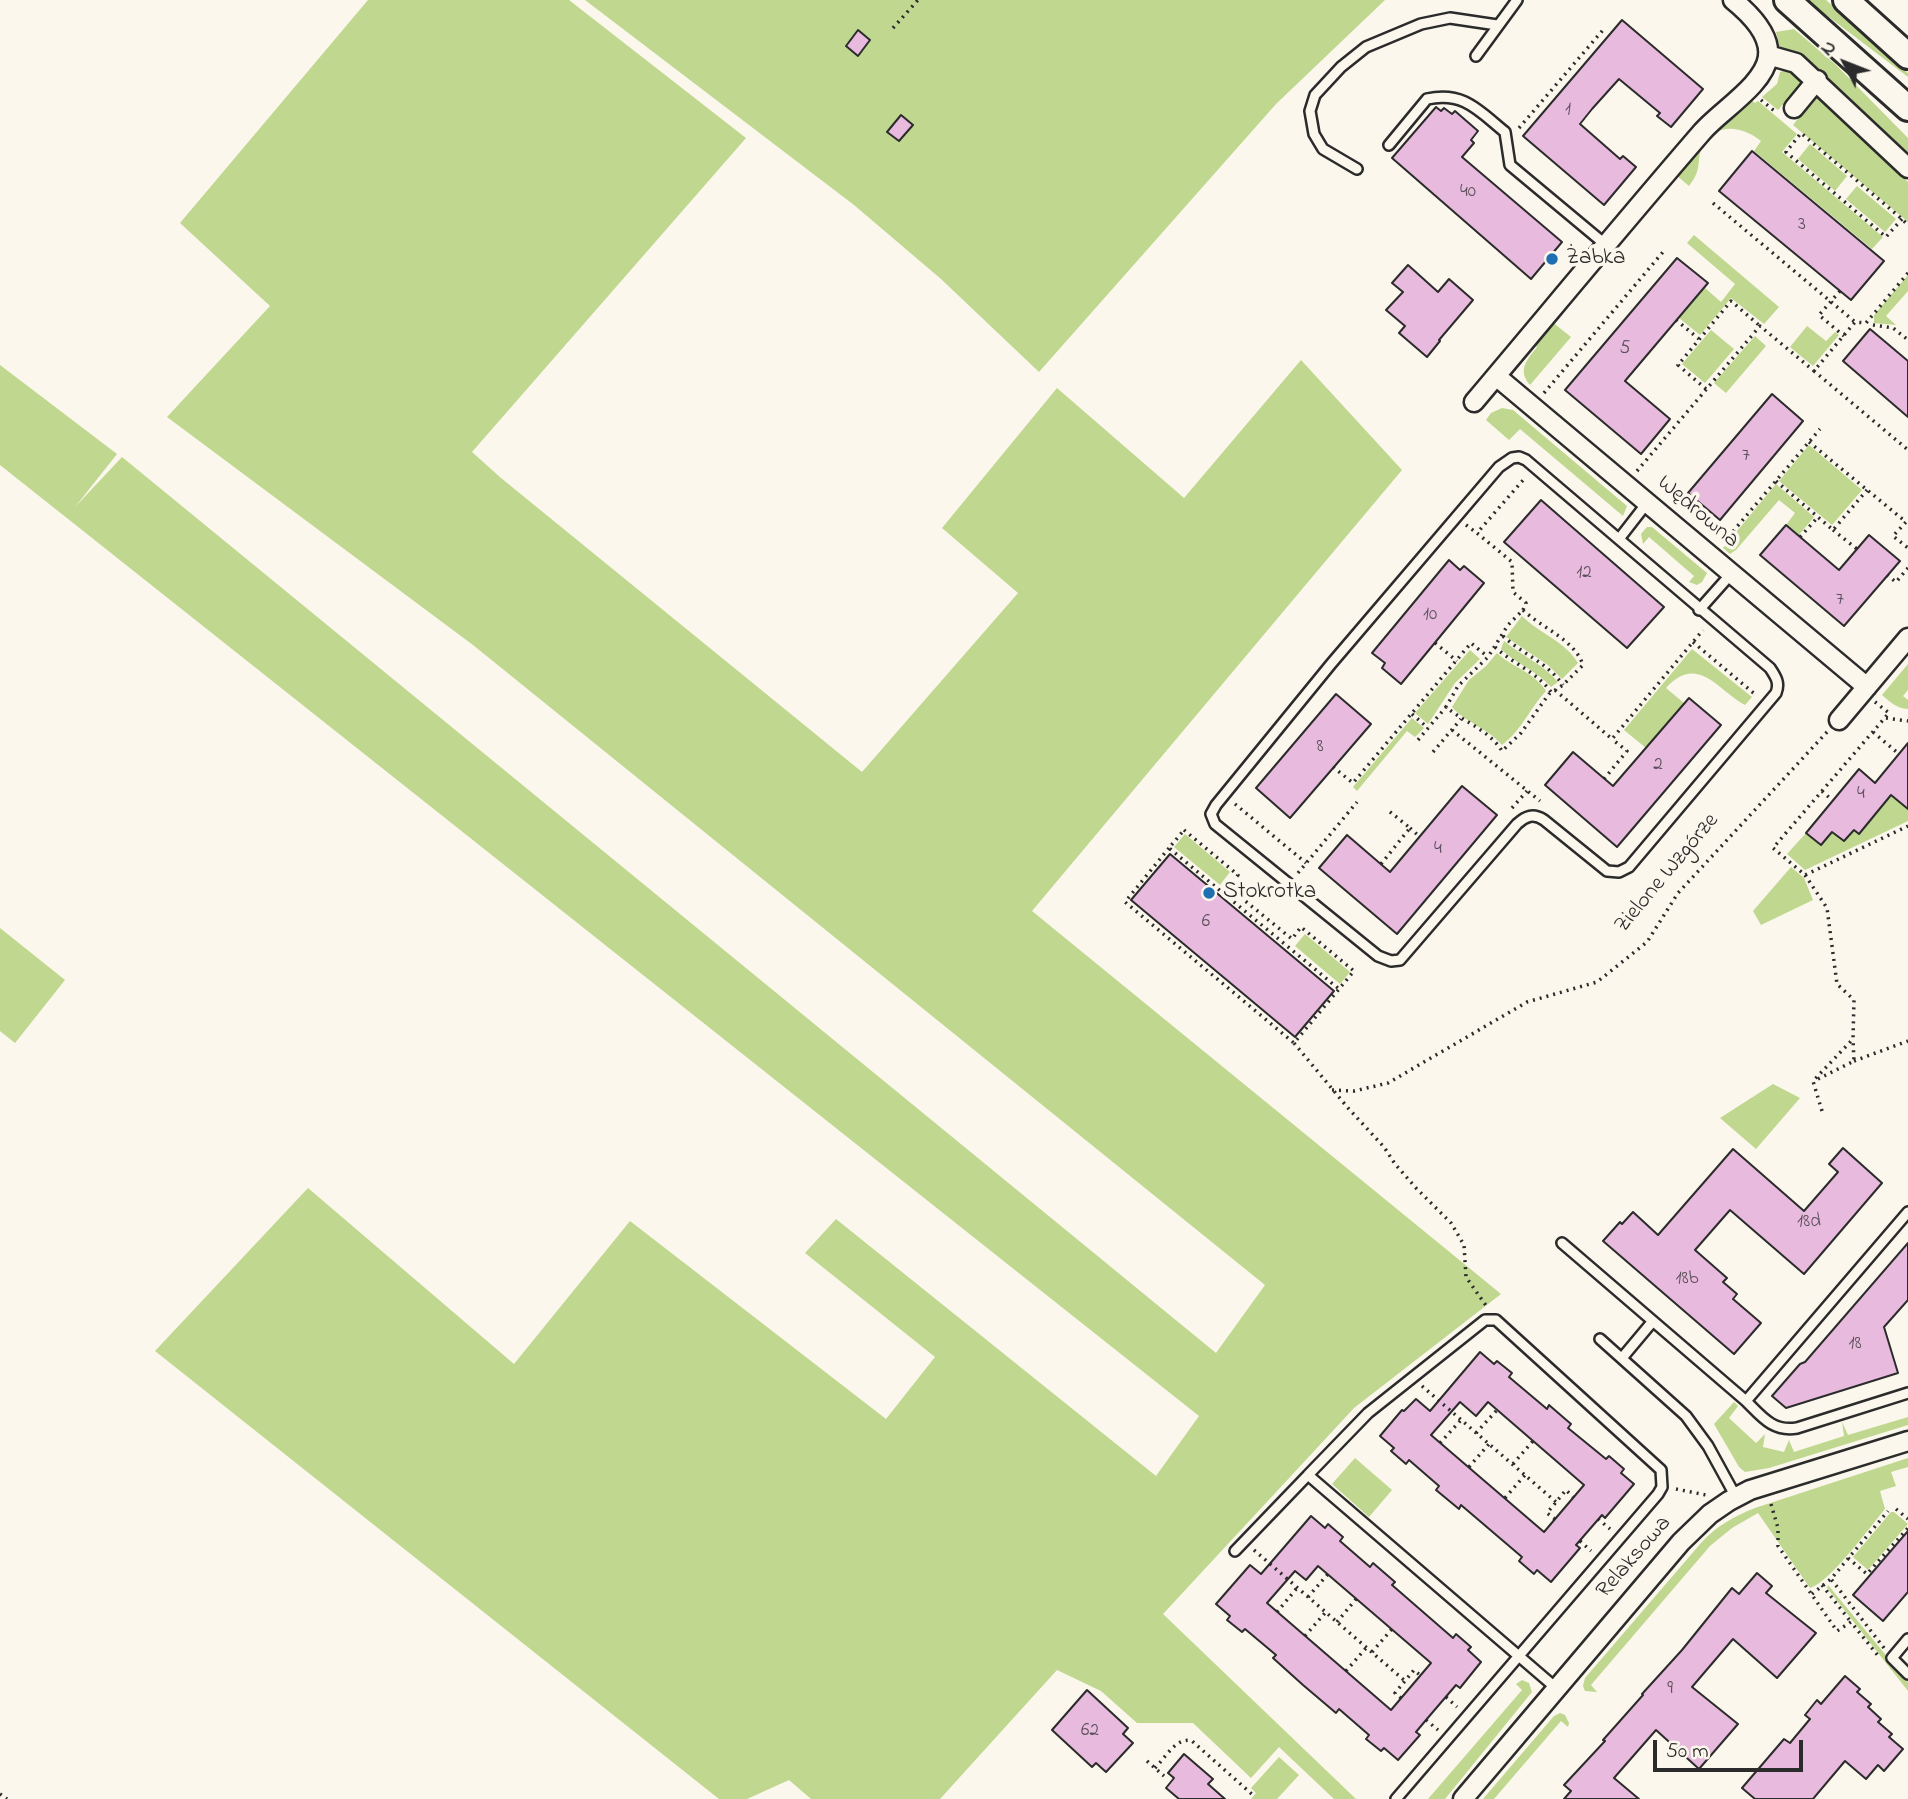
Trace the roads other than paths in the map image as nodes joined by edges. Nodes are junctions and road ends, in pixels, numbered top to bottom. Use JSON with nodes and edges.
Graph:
{"nodes":[{"id":1,"x":1517,"y":0,"type":"edge"},
{"id":2,"x":1733,"y":0,"type":"edge"},
{"id":3,"x":1846,"y":0,"type":"edge"},
{"id":4,"x":1794,"y":6,"type":"edge"},
{"id":5,"x":1497,"y":25,"type":"junction"},
{"id":6,"x":1768,"y":55,"type":"junction"},
{"id":7,"x":1908,"y":55,"type":"edge"},
{"id":8,"x":1476,"y":56,"type":"dead end"},
{"id":9,"x":1817,"y":80,"type":"junction"},
{"id":10,"x":1908,"y":108,"type":"edge"},
{"id":11,"x":1788,"y":112,"type":"road end"},
{"id":12,"x":1389,"y":145,"type":"dead end"},
{"id":13,"x":1908,"y":168,"type":"edge"},
{"id":14,"x":1357,"y":169,"type":"dead end"},
{"id":15,"x":1606,"y":245,"type":"junction"},
{"id":16,"x":1496,"y":376,"type":"junction"},
{"id":17,"x":1474,"y":402,"type":"dead end"},
{"id":18,"x":1647,"y":503,"type":"junction"},
{"id":19,"x":1619,"y":539,"type":"junction"},
{"id":20,"x":1731,"y":574,"type":"junction"},
{"id":21,"x":1699,"y":610,"type":"junction"},
{"id":22,"x":1908,"y":638,"type":"edge"},
{"id":23,"x":1870,"y":694,"type":"junction"},
{"id":24,"x":1839,"y":720,"type":"road end"},
{"id":25,"x":1908,"y":1212,"type":"edge"},
{"id":26,"x":1562,"y":1243,"type":"dead end"},
{"id":27,"x":1653,"y":1321,"type":"junction"},
{"id":28,"x":1600,"y":1339,"type":"dead end"},
{"id":29,"x":1622,"y":1358,"type":"junction"},
{"id":30,"x":1908,"y":1392,"type":"edge"},
{"id":31,"x":1746,"y":1401,"type":"junction"},
{"id":32,"x":1908,"y":1441,"type":"edge"},
{"id":33,"x":1308,"y":1475,"type":"junction"},
{"id":34,"x":1736,"y":1497,"type":"junction"},
{"id":35,"x":1235,"y":1551,"type":"dead end"},
{"id":36,"x":1908,"y":1639,"type":"edge"},
{"id":37,"x":1520,"y":1655,"type":"junction"},
{"id":38,"x":1908,"y":1674,"type":"edge"},
{"id":39,"x":1556,"y":1688,"type":"junction"},
{"id":40,"x":1396,"y":1799,"type":"edge"},
{"id":41,"x":1463,"y":1799,"type":"edge"}],
"edges":[{"from":1,"to":5,"type":"lane"},
{"from":2,"to":6,"type":"street"},
{"from":3,"to":7,"type":"main road"},
{"from":4,"to":10,"type":"main road"},
{"from":5,"to":8,"type":"lane"},
{"from":5,"to":14,"type":"lane"},
{"from":6,"to":9,"type":"street"},
{"from":6,"to":15,"type":"street"},
{"from":9,"to":11,"type":"street"},
{"from":9,"to":13,"type":"street"},
{"from":12,"to":15,"type":"lane"},
{"from":15,"to":16,"type":"street"},
{"from":16,"to":17,"type":"street"},
{"from":16,"to":18,"type":"street","name":"Wędrowna"},
{"from":18,"to":19,"type":"lane"},
{"from":18,"to":20,"type":"street","name":"Wędrowna"},
{"from":19,"to":21,"type":"lane"},
{"from":19,"to":21,"type":"lane"},
{"from":20,"to":21,"type":"lane"},
{"from":20,"to":23,"type":"street","name":"Wędrowna"},
{"from":22,"to":23,"type":"street"},
{"from":23,"to":24,"type":"street"},
{"from":25,"to":31,"type":"lane"},
{"from":26,"to":27,"type":"lane"},
{"from":27,"to":29,"type":"lane"},
{"from":27,"to":31,"type":"lane"},
{"from":28,"to":29,"type":"lane"},
{"from":29,"to":34,"type":"lane"},
{"from":30,"to":31,"type":"lane"},
{"from":32,"to":34,"type":"street","name":"Relaksowa"},
{"from":33,"to":35,"type":"lane"},
{"from":33,"to":37,"type":"lane"},
{"from":33,"to":37,"type":"lane"},
{"from":34,"to":39,"type":"street","name":"Relaksowa"},
{"from":36,"to":38,"type":"lane"},
{"from":37,"to":39,"type":"lane"},
{"from":37,"to":40,"type":"lane"},
{"from":39,"to":41,"type":"street","name":"Relaksowa"}]}
